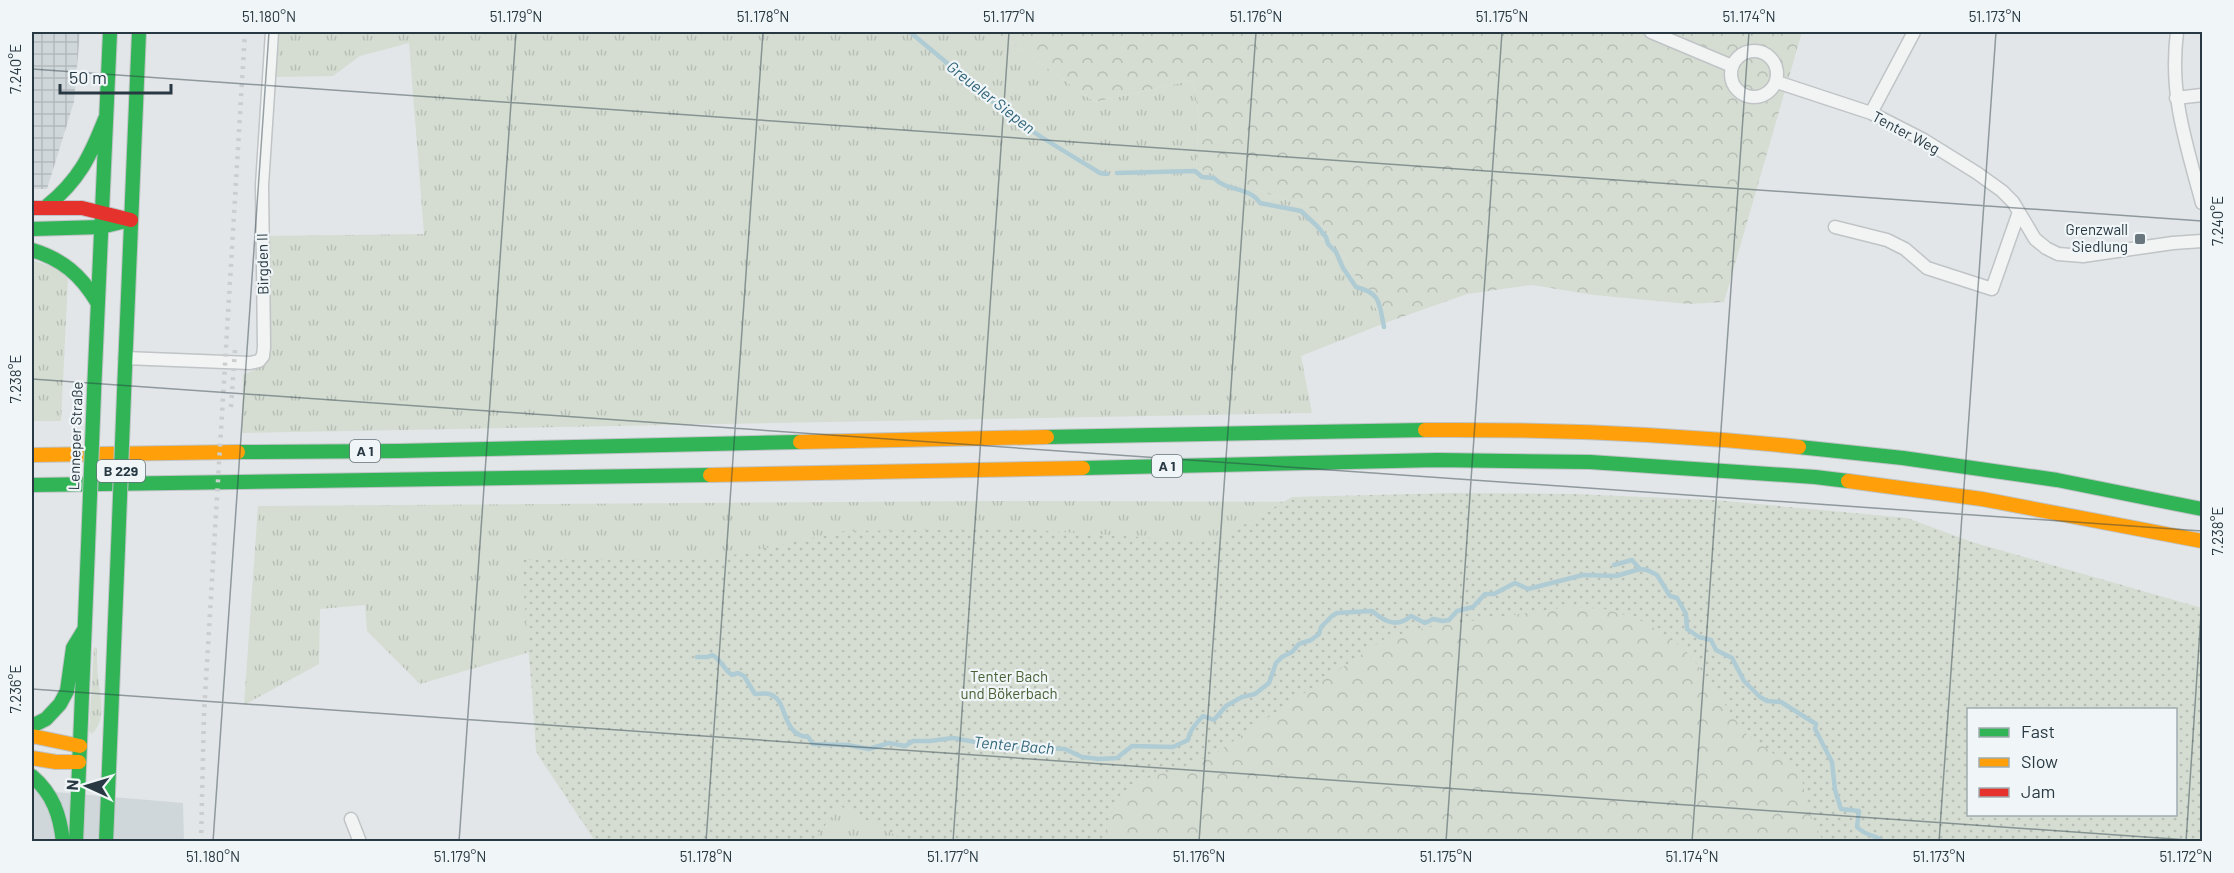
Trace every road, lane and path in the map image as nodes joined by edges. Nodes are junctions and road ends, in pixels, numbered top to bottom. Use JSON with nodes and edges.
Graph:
{"nodes":[{"id":1,"x":110,"y":32,"type":"edge"},
{"id":2,"x":139,"y":32,"type":"edge"},
{"id":3,"x":272,"y":32,"type":"edge"},
{"id":4,"x":1651,"y":32,"type":"edge"},
{"id":5,"x":1914,"y":32,"type":"edge"},
{"id":6,"x":2177,"y":32,"type":"edge"},
{"id":7,"x":1732,"y":66,"type":"junction"},
{"id":8,"x":1777,"y":82,"type":"junction"},
{"id":9,"x":2202,"y":95,"type":"edge"},
{"id":10,"x":2176,"y":98,"type":"junction"},
{"id":11,"x":1871,"y":113,"type":"junction"},
{"id":12,"x":105,"y":119,"type":"junction"},
{"id":13,"x":2202,"y":203,"type":"edge"},
{"id":14,"x":47,"y":206,"type":"junction"},
{"id":15,"x":32,"y":208,"type":"edge"},
{"id":16,"x":101,"y":209,"type":"junction"},
{"id":17,"x":2019,"y":212,"type":"junction"},
{"id":18,"x":131,"y":220,"type":"junction"},
{"id":19,"x":100,"y":227,"type":"junction"},
{"id":20,"x":1835,"y":227,"type":"dead end"},
{"id":21,"x":32,"y":229,"type":"edge"},
{"id":22,"x":2202,"y":241,"type":"edge"},
{"id":23,"x":32,"y":250,"type":"edge"},
{"id":24,"x":98,"y":302,"type":"junction"},
{"id":25,"x":125,"y":358,"type":"junction"},
{"id":26,"x":32,"y":455,"type":"edge"},
{"id":27,"x":32,"y":485,"type":"edge"},
{"id":28,"x":2202,"y":509,"type":"edge"},
{"id":29,"x":2202,"y":541,"type":"edge"},
{"id":30,"x":84,"y":630,"type":"junction"},
{"id":31,"x":32,"y":726,"type":"edge"},
{"id":32,"x":32,"y":736,"type":"edge"},
{"id":33,"x":92,"y":755,"type":"junction"},
{"id":34,"x":32,"y":758,"type":"edge"},
{"id":35,"x":32,"y":776,"type":"edge"},
{"id":36,"x":351,"y":819,"type":"dead end"},
{"id":37,"x":63,"y":842,"type":"edge"},
{"id":38,"x":76,"y":842,"type":"edge"},
{"id":39,"x":106,"y":842,"type":"edge"},
{"id":40,"x":360,"y":842,"type":"edge"}],
"edges":[{"from":1,"to":12,"type":"main road","name":"Lenneper Straße","number":"B 229"},
{"from":2,"to":18,"type":"main road","name":"Lenneper Straße","number":"B 229"},
{"from":3,"to":25,"type":"street","name":"Birgden II"},
{"from":4,"to":7,"type":"street"},
{"from":5,"to":11,"type":"street"},
{"from":6,"to":10,"type":"street"},
{"from":7,"to":8,"type":"street"},
{"from":7,"to":8,"type":"street"},
{"from":8,"to":11,"type":"street","name":"Tenter Weg"},
{"from":9,"to":10,"type":"street"},
{"from":10,"to":13,"type":"street"},
{"from":11,"to":17,"type":"street","name":"Tenter Weg"},
{"from":12,"to":14,"type":"main road"},
{"from":12,"to":16,"type":"main road","name":"Lenneper Straße","number":"B 229"},
{"from":14,"to":15,"type":"main road"},
{"from":14,"to":16,"type":"main road"},
{"from":16,"to":18,"type":"main road"},
{"from":16,"to":19,"type":"main road","name":"Lenneper Straße","number":"B 229"},
{"from":17,"to":20,"type":"street"},
{"from":17,"to":22,"type":"street","name":"Tenter Weg"},
{"from":18,"to":19,"type":"main road"},
{"from":18,"to":25,"type":"main road","name":"Lenneper Straße","number":"B 229"},
{"from":19,"to":21,"type":"main road"},
{"from":19,"to":24,"type":"main road","name":"Lenneper Straße","number":"B 229"},
{"from":23,"to":24,"type":"main road"},
{"from":24,"to":30,"type":"main road","name":"Lenneper Straße","number":"B 229","bridge":true},
{"from":25,"to":33,"type":"main road","name":"Lenneper Straße","number":"B 229","bridge":true},
{"from":26,"to":28,"type":"main road","number":"A 1"},
{"from":27,"to":29,"type":"main road","number":"A 1"},
{"from":30,"to":31,"type":"main road"},
{"from":30,"to":33,"type":"main road","name":"Lenneper Straße","number":"B 229"},
{"from":32,"to":33,"type":"main road"},
{"from":33,"to":34,"type":"main road"},
{"from":33,"to":38,"type":"main road","name":"Lenneper Straße","number":"B 229"},
{"from":33,"to":39,"type":"main road","name":"Lenneper Straße","number":"B 229"},
{"from":35,"to":37,"type":"main road"},
{"from":36,"to":40,"type":"street"}]}
